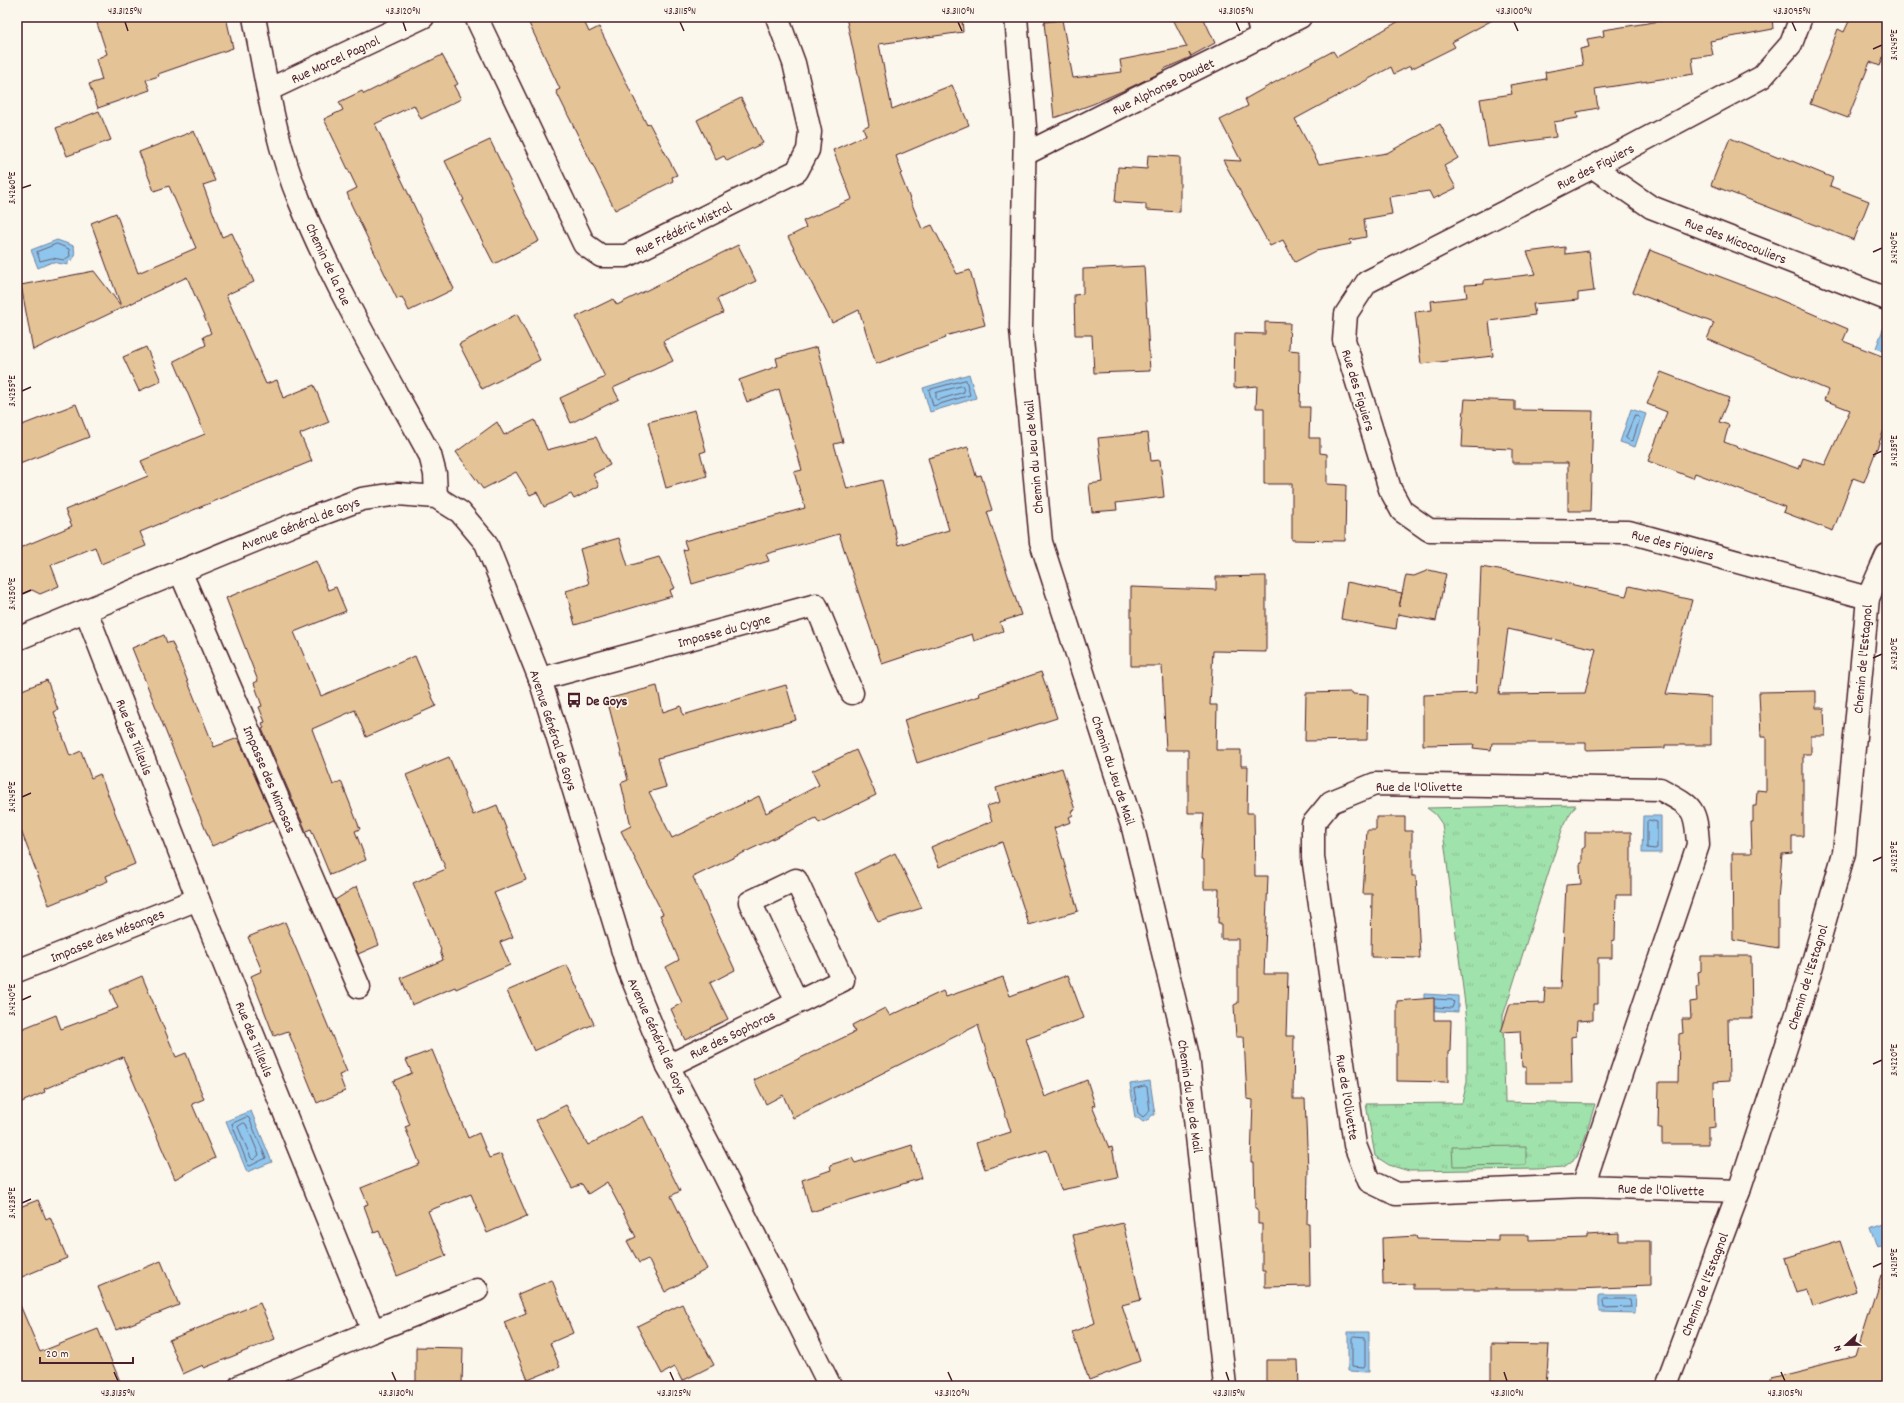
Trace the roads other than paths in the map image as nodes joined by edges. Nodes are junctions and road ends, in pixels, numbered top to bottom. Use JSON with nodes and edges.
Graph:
{"nodes":[{"id":1,"x":254,"y":17,"type":"edge"},
{"id":2,"x":423,"y":17,"type":"edge"},
{"id":3,"x":476,"y":17,"type":"edge"},
{"id":4,"x":777,"y":17,"type":"edge"},
{"id":5,"x":1016,"y":17,"type":"edge"},
{"id":6,"x":1300,"y":17,"type":"edge"},
{"id":7,"x":1801,"y":17,"type":"edge"},
{"id":8,"x":1259,"y":27,"type":"edge"},
{"id":9,"x":268,"y":90,"type":"junction"},
{"id":10,"x":1025,"y":154,"type":"junction"},
{"id":11,"x":1593,"y":167,"type":"junction"},
{"id":12,"x":1887,"y":299,"type":"edge"},
{"id":13,"x":436,"y":497,"type":"junction"},
{"id":14,"x":1887,"y":555,"type":"edge"},
{"id":15,"x":180,"y":571,"type":"junction"},
{"id":16,"x":1868,"y":598,"type":"junction"},
{"id":17,"x":86,"y":611,"type":"junction"},
{"id":18,"x":17,"y":639,"type":"edge"},
{"id":19,"x":540,"y":679,"type":"junction"},
{"id":20,"x":852,"y":693,"type":"dead end"},
{"id":21,"x":198,"y":899,"type":"junction"},
{"id":22,"x":17,"y":971,"type":"edge"},
{"id":23,"x":359,"y":986,"type":"dead end"},
{"id":24,"x":797,"y":1002,"type":"junction"},
{"id":25,"x":668,"y":1066,"type":"junction"},
{"id":26,"x":1583,"y":1186,"type":"junction"},
{"id":27,"x":1739,"y":1191,"type":"junction"},
{"id":28,"x":477,"y":1290,"type":"dead end"},
{"id":29,"x":373,"y":1331,"type":"junction"},
{"id":30,"x":240,"y":1386,"type":"edge"},
{"id":31,"x":830,"y":1386,"type":"edge"},
{"id":32,"x":1225,"y":1386,"type":"edge"},
{"id":33,"x":1666,"y":1386,"type":"edge"}],
"edges":[{"from":1,"to":9,"type":"street","name":"Chemin de la Pue"},
{"from":2,"to":9,"type":"street","name":"Rue Marcel Pagnol"},
{"from":3,"to":4,"type":"street","name":"Rue Frédéric Mistral"},
{"from":5,"to":10,"type":"street","name":"Chemin du Jeu de Mail"},
{"from":6,"to":8,"type":"street","name":"Rue Alphonse Daudet"},
{"from":7,"to":11,"type":"street","name":"Rue des Figuiers"},
{"from":8,"to":10,"type":"street","name":"Rue Alphonse Daudet"},
{"from":9,"to":13,"type":"street","name":"Chemin de la Pue"},
{"from":10,"to":32,"type":"street","name":"Chemin du Jeu de Mail"},
{"from":11,"to":12,"type":"street","name":"Rue des Micocouliers"},
{"from":11,"to":16,"type":"street","name":"Rue des Figuiers"},
{"from":13,"to":15,"type":"street","name":"Avenue Général de Goys"},
{"from":13,"to":19,"type":"street","name":"Avenue Général de Goys"},
{"from":14,"to":16,"type":"street","name":"Chemin de l'Estagnol"},
{"from":15,"to":17,"type":"street","name":"Avenue Général de Goys"},
{"from":15,"to":23,"type":"street","name":"Impasse des Mimosas"},
{"from":16,"to":27,"type":"street","name":"Chemin de l'Estagnol"},
{"from":17,"to":18,"type":"street","name":"Avenue Général de Goys"},
{"from":17,"to":21,"type":"street","name":"Rue des Tilleuls"},
{"from":19,"to":20,"type":"street","name":"Impasse du Cygne"},
{"from":19,"to":25,"type":"street","name":"Avenue Général de Goys"},
{"from":21,"to":22,"type":"street","name":"Impasse des Mésanges"},
{"from":21,"to":29,"type":"street","name":"Rue des Tilleuls"},
{"from":24,"to":24,"type":"street","name":"Rue des Sophoras"},
{"from":24,"to":25,"type":"street","name":"Rue des Sophoras"},
{"from":25,"to":31,"type":"street","name":"Avenue Général de Goys"},
{"from":26,"to":26,"type":"street","name":"Rue de l'Olivette"},
{"from":26,"to":27,"type":"street","name":"Rue de l'Olivette"},
{"from":27,"to":33,"type":"street","name":"Chemin de l'Estagnol"},
{"from":28,"to":29,"type":"street"},
{"from":29,"to":30,"type":"street"}]}
